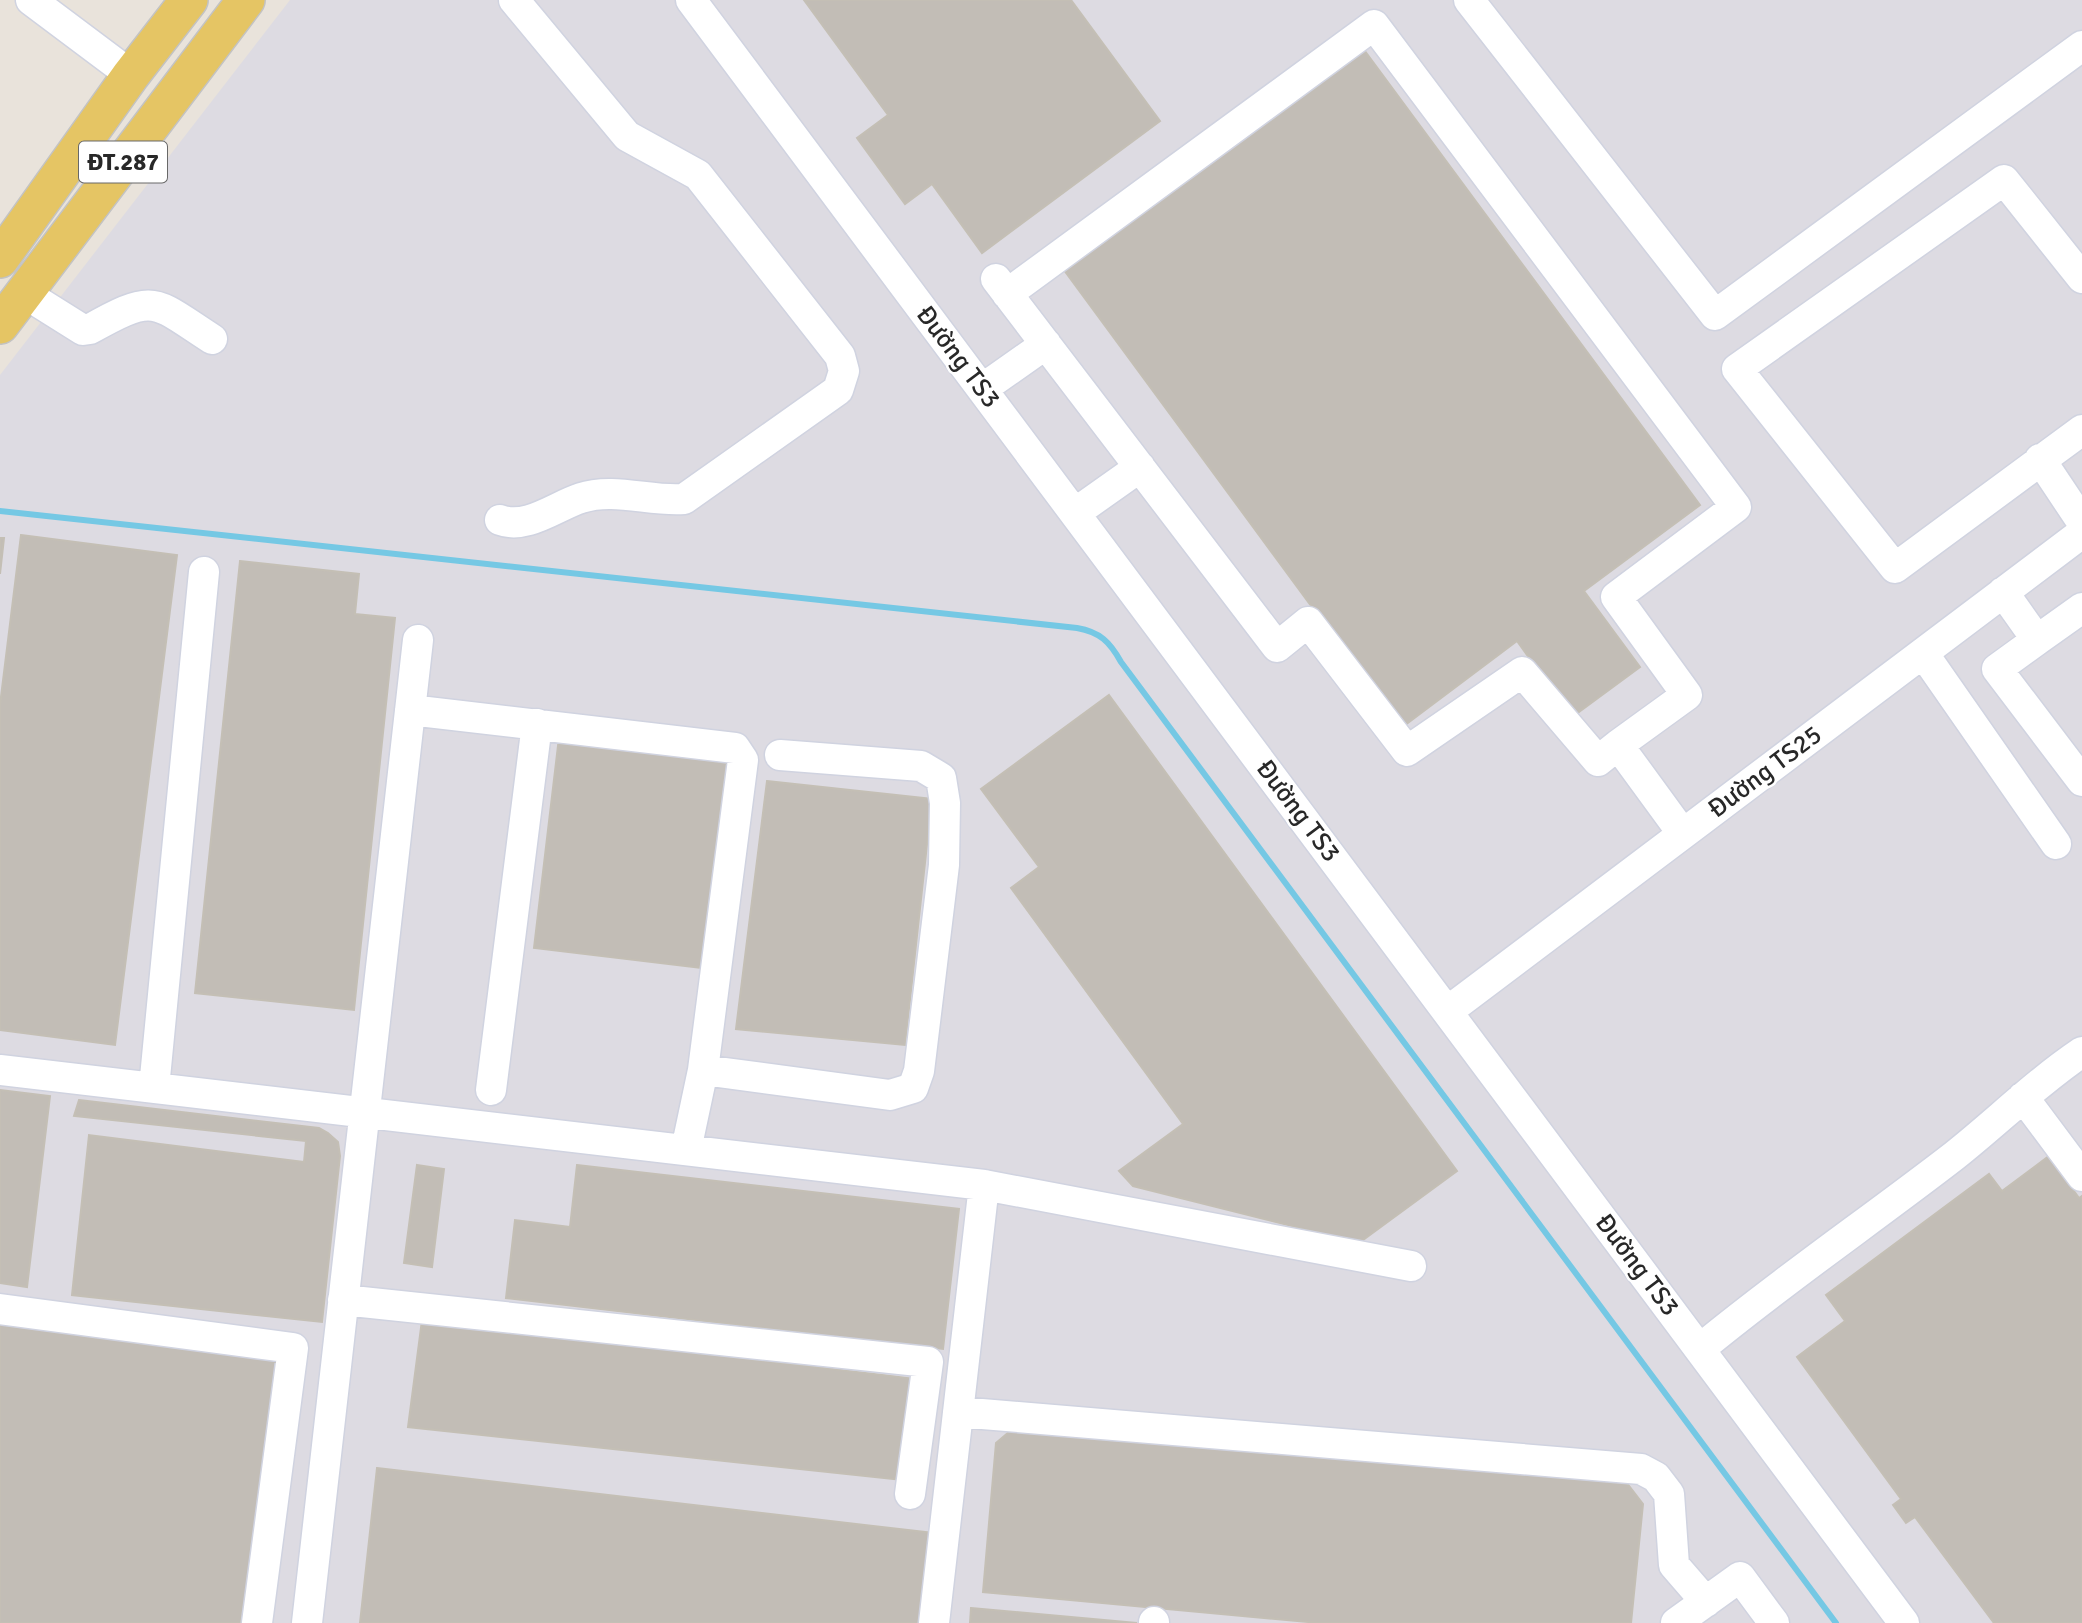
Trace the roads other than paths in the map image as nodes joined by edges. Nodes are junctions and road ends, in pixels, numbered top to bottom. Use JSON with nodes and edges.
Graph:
{"nodes":[{"id":1,"x":31,"y":0,"type":"edge"},
{"id":2,"x":189,"y":0,"type":"edge"},
{"id":3,"x":246,"y":0,"type":"edge"},
{"id":4,"x":514,"y":0,"type":"edge"},
{"id":5,"x":691,"y":0,"type":"edge"},
{"id":6,"x":1469,"y":0,"type":"edge"},
{"id":7,"x":2082,"y":46,"type":"edge"},
{"id":8,"x":131,"y":75,"type":"junction"},
{"id":9,"x":0,"y":259,"type":"edge"},
{"id":10,"x":2082,"y":278,"type":"edge"},
{"id":11,"x":9,"y":306,"type":"edge"},
{"id":12,"x":212,"y":339,"type":"dead end"},
{"id":13,"x":1046,"y":344,"type":"junction"},
{"id":14,"x":982,"y":389,"type":"junction"},
{"id":15,"x":2082,"y":430,"type":"edge"},
{"id":16,"x":2040,"y":459,"type":"junction"},
{"id":17,"x":1140,"y":467,"type":"junction"},
{"id":18,"x":1075,"y":513,"type":"junction"},
{"id":19,"x":500,"y":520,"type":"dead end"},
{"id":20,"x":2082,"y":522,"type":"edge"},
{"id":21,"x":2082,"y":533,"type":"edge"},
{"id":22,"x":204,"y":572,"type":"dead end"},
{"id":23,"x":2003,"y":592,"type":"junction"},
{"id":24,"x":2082,"y":608,"type":"edge"},
{"id":25,"x":418,"y":640,"type":"dead end"},
{"id":26,"x":2037,"y":640,"type":"junction"},
{"id":27,"x":1923,"y":653,"type":"junction"},
{"id":28,"x":410,"y":710,"type":"junction"},
{"id":29,"x":537,"y":723,"type":"junction"},
{"id":30,"x":1618,"y":746,"type":"junction"},
{"id":31,"x":780,"y":755,"type":"dead end"},
{"id":32,"x":2082,"y":780,"type":"edge"},
{"id":33,"x":1683,"y":834,"type":"junction"},
{"id":34,"x":2056,"y":844,"type":"dead end"},
{"id":35,"x":1448,"y":1011,"type":"junction"},
{"id":36,"x":2082,"y":1052,"type":"edge"},
{"id":37,"x":0,"y":1070,"type":"edge"},
{"id":38,"x":703,"y":1070,"type":"junction"},
{"id":39,"x":154,"y":1088,"type":"junction"},
{"id":40,"x":491,"y":1090,"type":"dead end"},
{"id":41,"x":2023,"y":1097,"type":"junction"},
{"id":42,"x":364,"y":1112,"type":"junction"},
{"id":43,"x":686,"y":1150,"type":"junction"},
{"id":44,"x":2082,"y":1176,"type":"edge"},
{"id":45,"x":984,"y":1185,"type":"junction"},
{"id":46,"x":1411,"y":1266,"type":"dead end"},
{"id":47,"x":343,"y":1300,"type":"junction"},
{"id":48,"x":0,"y":1309,"type":"edge"},
{"id":49,"x":1700,"y":1349,"type":"junction"},
{"id":50,"x":958,"y":1412,"type":"junction"},
{"id":51,"x":910,"y":1494,"type":"dead end"},
{"id":52,"x":1706,"y":1602,"type":"junction"},
{"id":53,"x":257,"y":1623,"type":"edge"},
{"id":54,"x":307,"y":1623,"type":"edge"},
{"id":55,"x":934,"y":1623,"type":"edge"},
{"id":56,"x":1676,"y":1623,"type":"edge"},
{"id":57,"x":1774,"y":1623,"type":"edge"},
{"id":58,"x":1904,"y":1623,"type":"edge"}],
"edges":[{"from":1,"to":8,"type":"street"},
{"from":2,"to":8,"type":"main road","number":"ĐT.287"},
{"from":3,"to":11,"type":"main road","number":"ĐT.287"},
{"from":4,"to":19,"type":"street"},
{"from":5,"to":14,"type":"street","name":"Đường TS3"},
{"from":6,"to":7,"type":"street"},
{"from":8,"to":9,"type":"main road","number":"ĐT.287"},
{"from":10,"to":16,"type":"street"},
{"from":11,"to":12,"type":"street"},
{"from":13,"to":14,"type":"street"},
{"from":13,"to":17,"type":"street"},
{"from":13,"to":30,"type":"street"},
{"from":14,"to":18,"type":"street","name":"Đường TS3"},
{"from":15,"to":16,"type":"street"},
{"from":16,"to":20,"type":"street"},
{"from":17,"to":18,"type":"street"},
{"from":17,"to":30,"type":"street"},
{"from":18,"to":35,"type":"street","name":"Đường TS3"},
{"from":21,"to":23,"type":"street","name":"Đường TS25"},
{"from":22,"to":39,"type":"street"},
{"from":23,"to":26,"type":"street"},
{"from":23,"to":27,"type":"street","name":"Đường TS25"},
{"from":24,"to":26,"type":"street"},
{"from":25,"to":28,"type":"street"},
{"from":26,"to":32,"type":"street"},
{"from":27,"to":33,"type":"street","name":"Đường TS25"},
{"from":27,"to":34,"type":"street"},
{"from":28,"to":29,"type":"street"},
{"from":28,"to":42,"type":"street"},
{"from":29,"to":38,"type":"street"},
{"from":29,"to":40,"type":"street"},
{"from":30,"to":33,"type":"street"},
{"from":31,"to":38,"type":"street"},
{"from":33,"to":35,"type":"street","name":"Đường TS25"},
{"from":35,"to":49,"type":"street","name":"Đường TS3"},
{"from":36,"to":41,"type":"street"},
{"from":37,"to":39,"type":"street"},
{"from":38,"to":43,"type":"street"},
{"from":39,"to":42,"type":"street"},
{"from":41,"to":44,"type":"street"},
{"from":41,"to":49,"type":"street"},
{"from":42,"to":43,"type":"street"},
{"from":42,"to":47,"type":"street"},
{"from":43,"to":45,"type":"street"},
{"from":45,"to":46,"type":"street"},
{"from":45,"to":50,"type":"street"},
{"from":47,"to":51,"type":"street"},
{"from":47,"to":54,"type":"street"},
{"from":48,"to":53,"type":"street"},
{"from":49,"to":58,"type":"street","name":"Đường TS3"},
{"from":50,"to":52,"type":"street"},
{"from":50,"to":55,"type":"street"},
{"from":52,"to":56,"type":"street"},
{"from":52,"to":57,"type":"street"}]}
